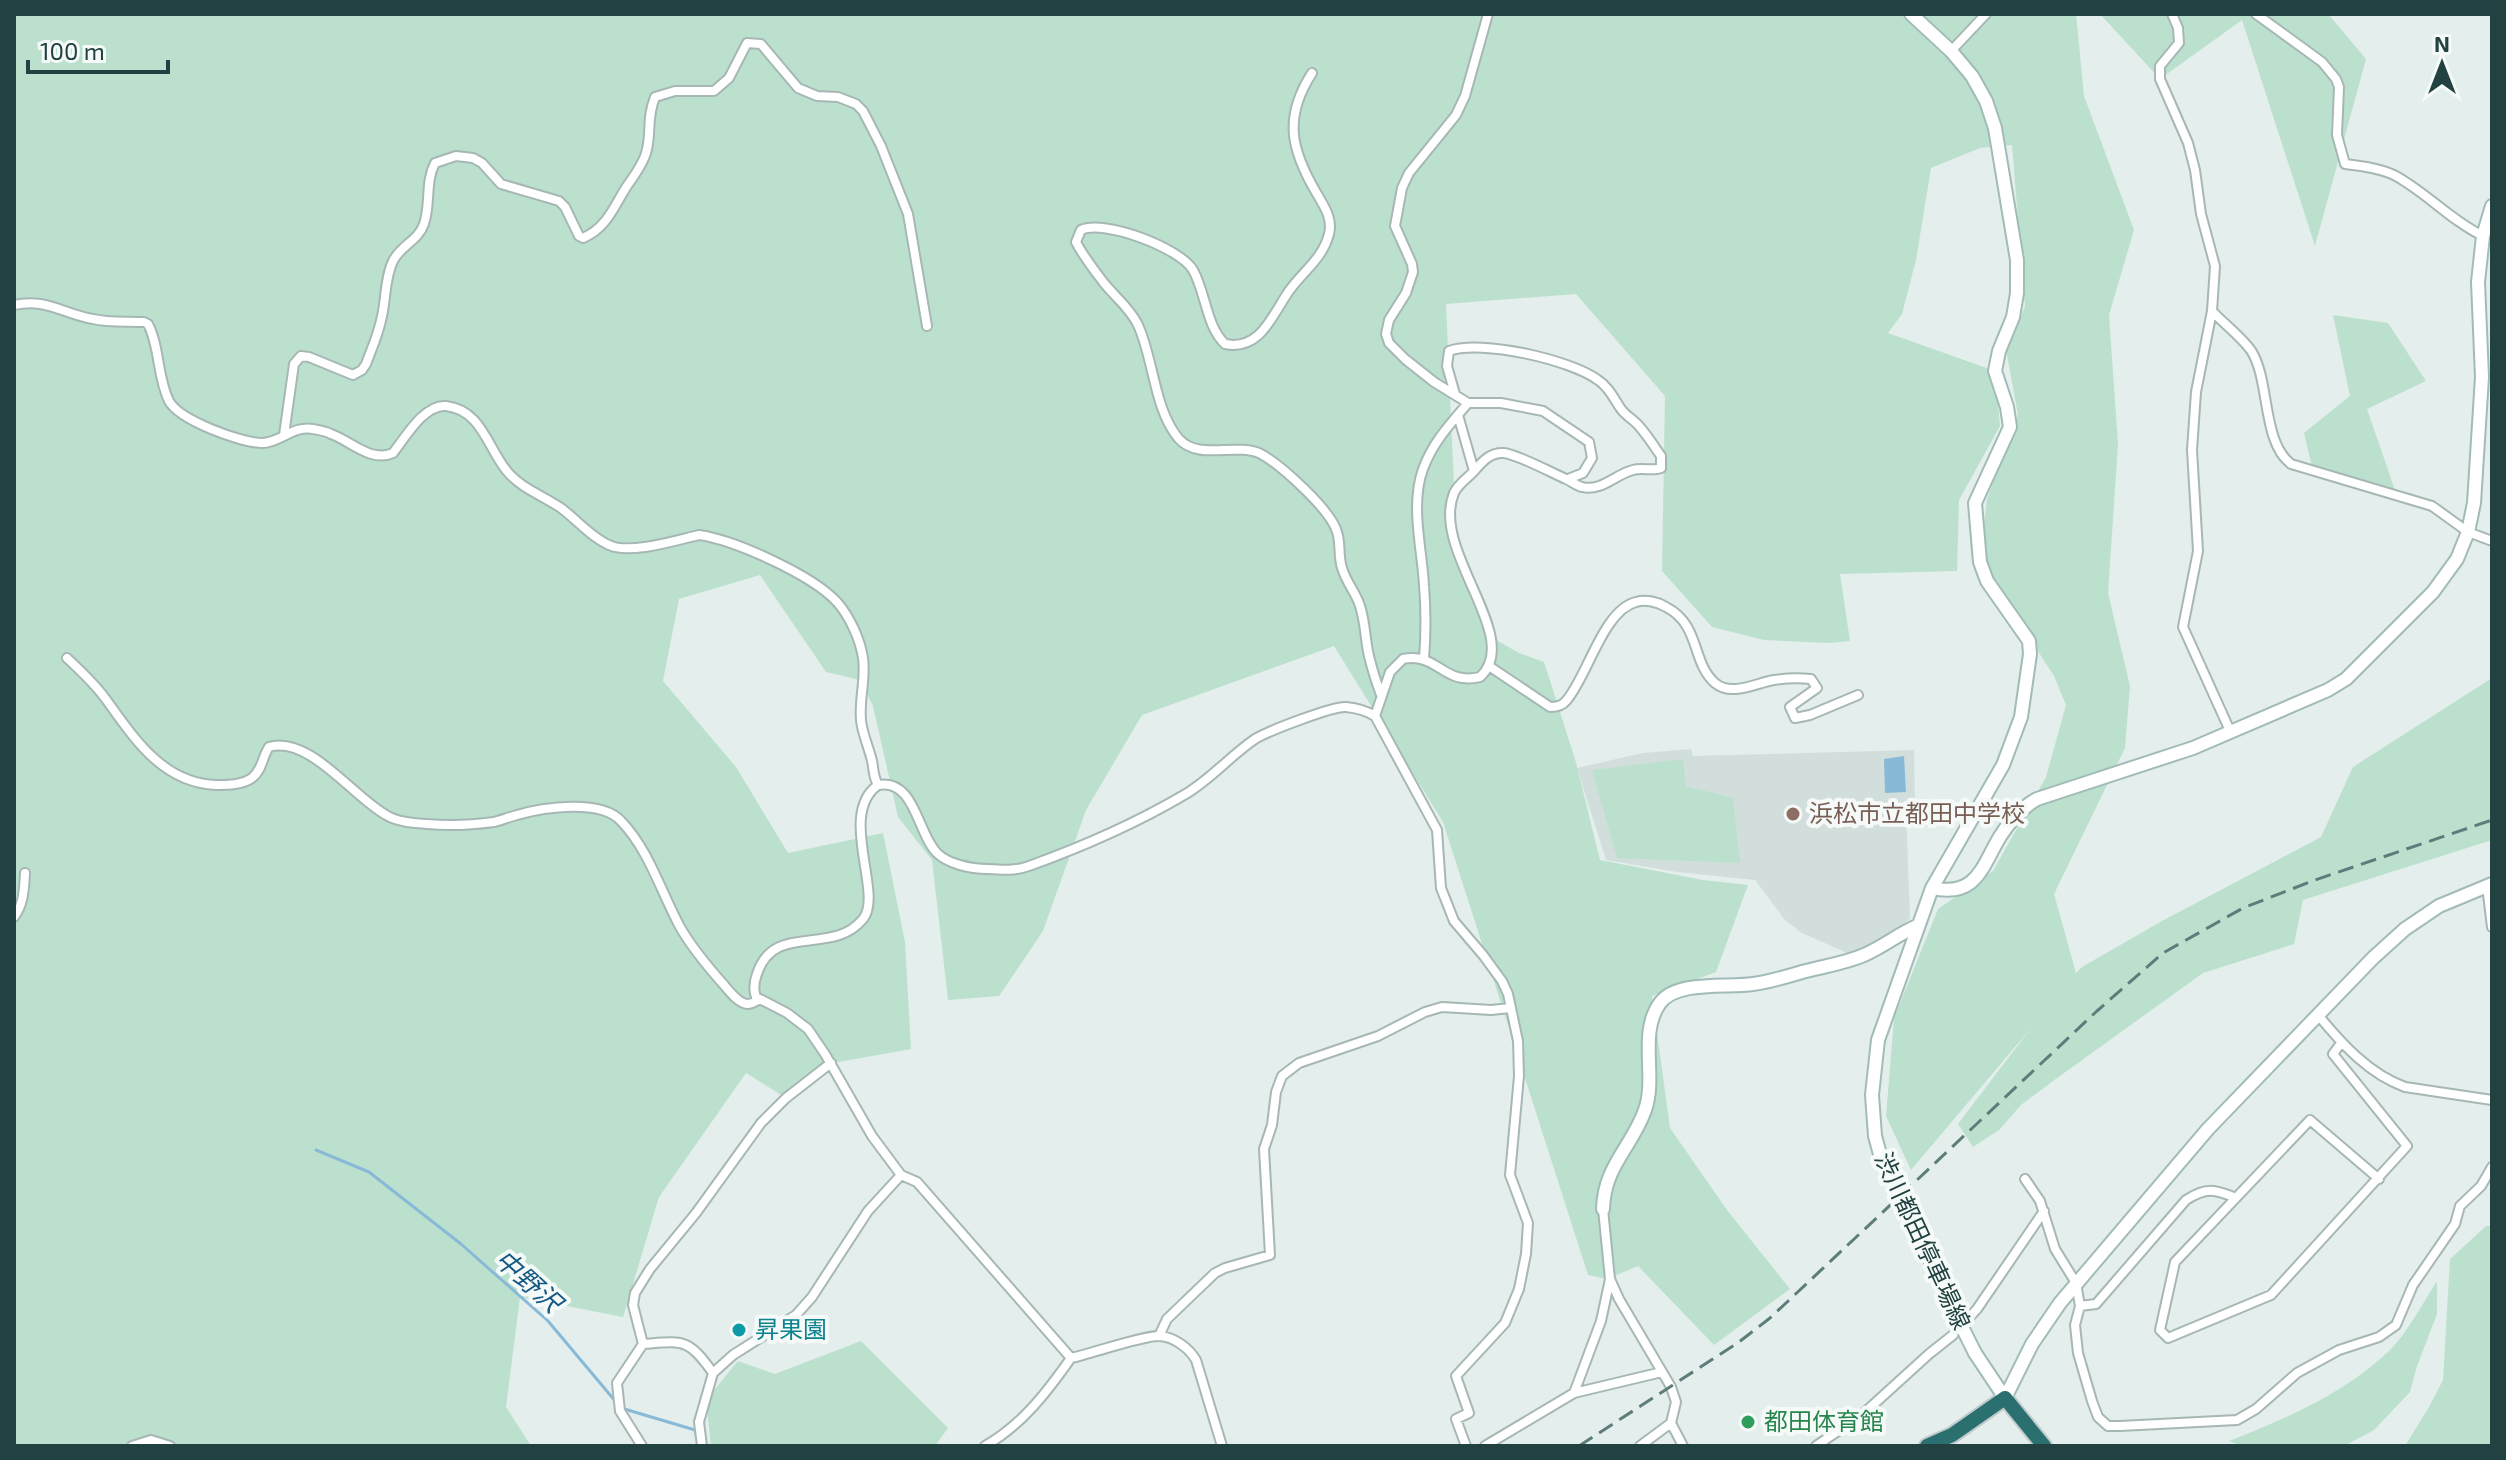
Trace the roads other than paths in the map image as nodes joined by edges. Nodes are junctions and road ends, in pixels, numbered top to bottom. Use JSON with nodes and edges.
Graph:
{"nodes":[{"id":1,"x":1488,"y":14,"type":"edge"},
{"id":2,"x":1911,"y":14,"type":"edge"},
{"id":3,"x":1986,"y":14,"type":"edge"},
{"id":4,"x":2172,"y":14,"type":"edge"},
{"id":5,"x":2256,"y":14,"type":"edge"},
{"id":6,"x":1951,"y":51,"type":"junction"},
{"id":7,"x":1312,"y":73,"type":"dead end"},
{"id":8,"x":2492,"y":206,"type":"edge"},
{"id":9,"x":2483,"y":236,"type":"junction"},
{"id":10,"x":14,"y":305,"type":"edge"},
{"id":11,"x":2212,"y":311,"type":"junction"},
{"id":12,"x":927,"y":326,"type":"dead end"},
{"id":13,"x":1455,"y":394,"type":"junction"},
{"id":14,"x":1468,"y":403,"type":"junction"},
{"id":15,"x":1458,"y":415,"type":"junction"},
{"id":16,"x":284,"y":435,"type":"junction"},
{"id":17,"x":1474,"y":471,"type":"junction"},
{"id":18,"x":1568,"y":479,"type":"junction"},
{"id":19,"x":2468,"y":532,"type":"junction"},
{"id":20,"x":2492,"y":541,"type":"edge"},
{"id":21,"x":67,"y":658,"type":"dead end"},
{"id":22,"x":1424,"y":659,"type":"junction"},
{"id":23,"x":1489,"y":666,"type":"junction"},
{"id":24,"x":1381,"y":695,"type":"junction"},
{"id":25,"x":1858,"y":695,"type":"dead end"},
{"id":26,"x":1375,"y":716,"type":"junction"},
{"id":27,"x":2231,"y":733,"type":"junction"},
{"id":28,"x":878,"y":785,"type":"junction"},
{"id":29,"x":25,"y":873,"type":"dead end"},
{"id":30,"x":2490,"y":885,"type":"edge"},
{"id":31,"x":1932,"y":888,"type":"junction"},
{"id":32,"x":14,"y":917,"type":"edge"},
{"id":33,"x":1917,"y":926,"type":"junction"},
{"id":34,"x":2492,"y":927,"type":"edge"},
{"id":35,"x":758,"y":1000,"type":"junction"},
{"id":36,"x":1510,"y":1008,"type":"junction"},
{"id":37,"x":2318,"y":1015,"type":"junction"},
{"id":38,"x":2341,"y":1043,"type":"junction"},
{"id":39,"x":831,"y":1063,"type":"junction"},
{"id":40,"x":2492,"y":1100,"type":"edge"},
{"id":41,"x":2492,"y":1167,"type":"edge"},
{"id":42,"x":901,"y":1175,"type":"junction"},
{"id":43,"x":2025,"y":1179,"type":"dead end"},
{"id":44,"x":2379,"y":1179,"type":"junction"},
{"id":45,"x":2236,"y":1198,"type":"junction"},
{"id":46,"x":1603,"y":1209,"type":"joint"},
{"id":47,"x":2044,"y":1211,"type":"junction"},
{"id":48,"x":1610,"y":1279,"type":"junction"},
{"id":49,"x":2076,"y":1283,"type":"junction"},
{"id":50,"x":2080,"y":1306,"type":"junction"},
{"id":51,"x":1159,"y":1336,"type":"junction"},
{"id":52,"x":643,"y":1344,"type":"junction"},
{"id":53,"x":1071,"y":1358,"type":"junction"},
{"id":54,"x":1662,"y":1372,"type":"junction"},
{"id":55,"x":713,"y":1373,"type":"junction"},
{"id":56,"x":1574,"y":1393,"type":"junction"},
{"id":57,"x":2005,"y":1398,"type":"junction"},
{"id":58,"x":1671,"y":1423,"type":"junction"},
{"id":59,"x":132,"y":1446,"type":"edge"},
{"id":60,"x":170,"y":1446,"type":"edge"},
{"id":61,"x":642,"y":1446,"type":"edge"},
{"id":62,"x":702,"y":1446,"type":"edge"},
{"id":63,"x":985,"y":1446,"type":"edge"},
{"id":64,"x":1222,"y":1446,"type":"edge"},
{"id":65,"x":1466,"y":1446,"type":"edge"},
{"id":66,"x":1485,"y":1446,"type":"edge"},
{"id":67,"x":1640,"y":1446,"type":"edge"},
{"id":68,"x":1683,"y":1446,"type":"edge"},
{"id":69,"x":1816,"y":1446,"type":"edge"},
{"id":70,"x":1927,"y":1446,"type":"edge"},
{"id":71,"x":2044,"y":1446,"type":"edge"}],
"edges":[{"from":1,"to":13,"type":"street"},
{"from":2,"to":6,"type":"street","name":"渋川都田停車場線"},
{"from":3,"to":6,"type":"street"},
{"from":4,"to":11,"type":"street"},
{"from":5,"to":9,"type":"street"},
{"from":6,"to":31,"type":"street","name":"渋川都田停車場線"},
{"from":7,"to":24,"type":"street"},
{"from":8,"to":9,"type":"street"},
{"from":9,"to":19,"type":"street"},
{"from":10,"to":16,"type":"street"},
{"from":11,"to":19,"type":"street"},
{"from":11,"to":27,"type":"street"},
{"from":12,"to":16,"type":"street"},
{"from":13,"to":14,"type":"street"},
{"from":13,"to":18,"type":"street"},
{"from":14,"to":15,"type":"street"},
{"from":14,"to":18,"type":"street"},
{"from":15,"to":17,"type":"street"},
{"from":15,"to":22,"type":"street"},
{"from":16,"to":28,"type":"street"},
{"from":17,"to":18,"type":"street"},
{"from":17,"to":23,"type":"street"},
{"from":19,"to":20,"type":"street"},
{"from":19,"to":27,"type":"street"},
{"from":21,"to":35,"type":"street"},
{"from":22,"to":23,"type":"street"},
{"from":22,"to":24,"type":"street"},
{"from":23,"to":25,"type":"street"},
{"from":24,"to":26,"type":"street"},
{"from":26,"to":28,"type":"street"},
{"from":26,"to":36,"type":"street"},
{"from":27,"to":31,"type":"street"},
{"from":28,"to":35,"type":"street"},
{"from":29,"to":32,"type":"street"},
{"from":30,"to":34,"type":"street"},
{"from":30,"to":37,"type":"street"},
{"from":31,"to":33,"type":"street","name":"渋川都田停車場線"},
{"from":33,"to":46,"type":"street"},
{"from":33,"to":57,"type":"street","name":"渋川都田停車場線","bridge":true},
{"from":35,"to":39,"type":"street"},
{"from":36,"to":51,"type":"street"},
{"from":36,"to":65,"type":"street"},
{"from":37,"to":38,"type":"street"},
{"from":37,"to":49,"type":"street"},
{"from":38,"to":40,"type":"street"},
{"from":38,"to":44,"type":"street"},
{"from":39,"to":42,"type":"street"},
{"from":39,"to":52,"type":"street"},
{"from":41,"to":50,"type":"street"},
{"from":42,"to":53,"type":"street"},
{"from":42,"to":55,"type":"street"},
{"from":43,"to":47,"type":"street"},
{"from":44,"to":45,"type":"street"},
{"from":44,"to":45,"type":"street"},
{"from":45,"to":50,"type":"street"},
{"from":46,"to":48,"type":"street"},
{"from":47,"to":49,"type":"street"},
{"from":47,"to":69,"type":"street"},
{"from":48,"to":54,"type":"street"},
{"from":48,"to":56,"type":"street"},
{"from":49,"to":50,"type":"street"},
{"from":49,"to":57,"type":"street"},
{"from":51,"to":53,"type":"street"},
{"from":51,"to":64,"type":"street"},
{"from":52,"to":55,"type":"street"},
{"from":52,"to":61,"type":"street"},
{"from":53,"to":63,"type":"street"},
{"from":54,"to":56,"type":"street"},
{"from":54,"to":58,"type":"street"},
{"from":55,"to":62,"type":"street"},
{"from":56,"to":66,"type":"street"},
{"from":57,"to":70,"type":"highway"},
{"from":57,"to":71,"type":"highway"},
{"from":58,"to":67,"type":"street"},
{"from":58,"to":68,"type":"street"},
{"from":59,"to":60,"type":"street"}]}
